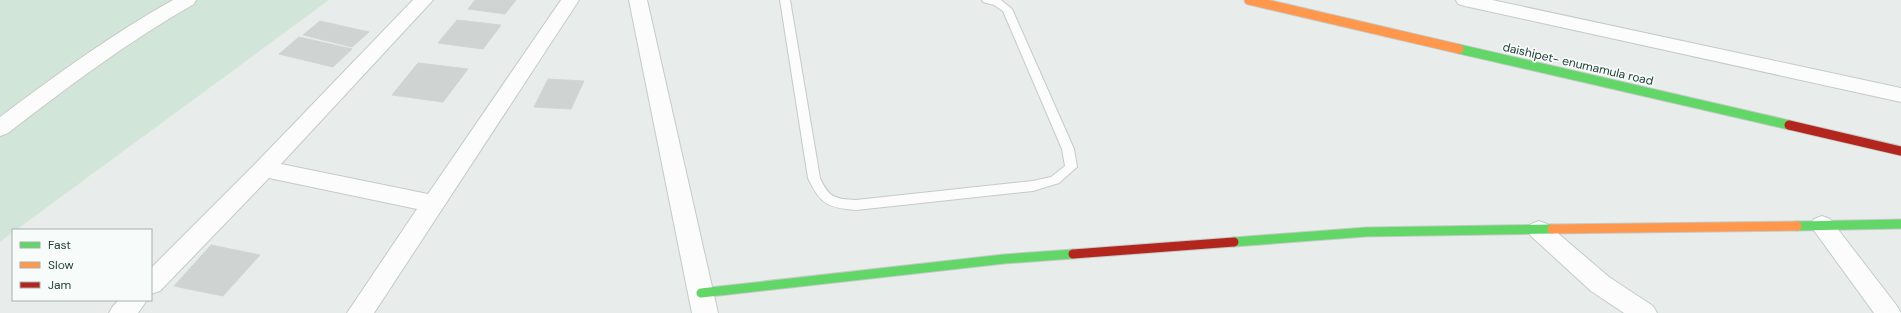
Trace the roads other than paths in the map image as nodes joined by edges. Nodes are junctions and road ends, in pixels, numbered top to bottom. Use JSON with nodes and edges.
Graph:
{"nodes":[{"id":1,"x":188,"y":0,"type":"edge"},
{"id":2,"x":424,"y":0,"type":"edge"},
{"id":3,"x":570,"y":0,"type":"edge"},
{"id":4,"x":638,"y":0,"type":"edge"},
{"id":5,"x":785,"y":0,"type":"edge"},
{"id":6,"x":987,"y":0,"type":"edge"},
{"id":7,"x":1249,"y":0,"type":"edge"},
{"id":8,"x":1465,"y":0,"type":"edge"},
{"id":9,"x":1901,"y":95,"type":"edge"},
{"id":10,"x":0,"y":128,"type":"edge"},
{"id":11,"x":1901,"y":151,"type":"edge"},
{"id":12,"x":264,"y":168,"type":"junction"},
{"id":13,"x":434,"y":204,"type":"junction"},
{"id":14,"x":1901,"y":224,"type":"edge"},
{"id":15,"x":1822,"y":225,"type":"junction"},
{"id":16,"x":1539,"y":230,"type":"junction"},
{"id":17,"x":152,"y":283,"type":"edge"},
{"id":18,"x":134,"y":301,"type":"edge"},
{"id":19,"x":703,"y":303,"type":"edge"},
{"id":20,"x":122,"y":313,"type":"edge"},
{"id":21,"x":360,"y":313,"type":"edge"},
{"id":22,"x":1644,"y":313,"type":"edge"},
{"id":23,"x":1888,"y":313,"type":"edge"}],
"edges":[{"from":1,"to":10,"type":"street"},
{"from":2,"to":12,"type":"street"},
{"from":3,"to":13,"type":"street"},
{"from":4,"to":19,"type":"street"},
{"from":5,"to":6,"type":"lane"},
{"from":7,"to":11,"type":"street","name":"daishipet- enumamula road"},
{"from":8,"to":9,"type":"street"},
{"from":12,"to":13,"type":"street"},
{"from":12,"to":17,"type":"street"},
{"from":13,"to":21,"type":"street"},
{"from":14,"to":15,"type":"street"},
{"from":15,"to":16,"type":"street"},
{"from":15,"to":23,"type":"street"},
{"from":16,"to":19,"type":"street"},
{"from":16,"to":22,"type":"street"},
{"from":18,"to":20,"type":"street"}]}
